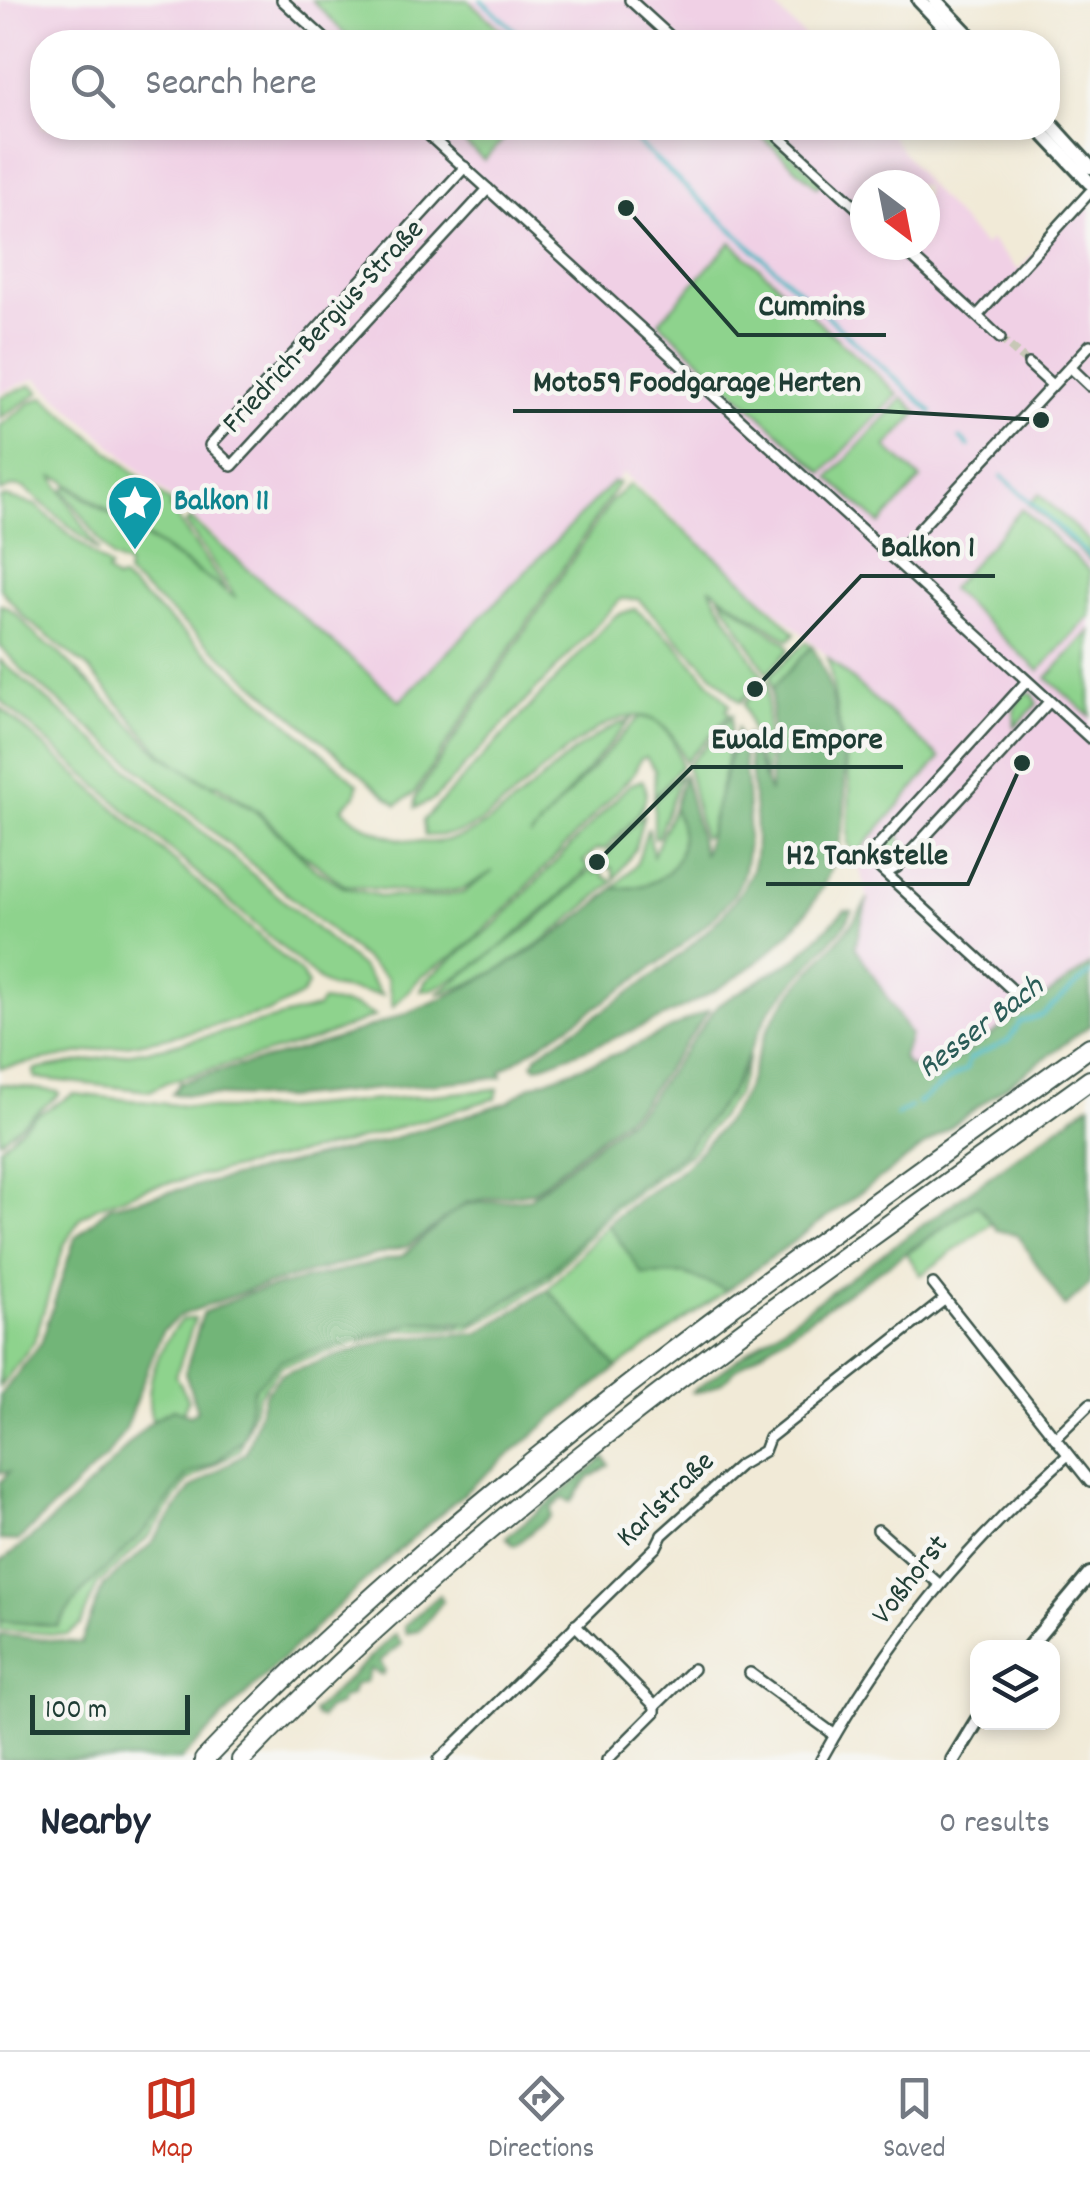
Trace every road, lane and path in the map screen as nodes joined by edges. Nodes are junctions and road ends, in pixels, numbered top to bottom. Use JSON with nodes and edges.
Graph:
{"nodes":[{"id":1,"x":282,"y":0,"type":"edge"},
{"id":2,"x":300,"y":0,"type":"edge"},
{"id":3,"x":630,"y":0,"type":"edge"},
{"id":4,"x":920,"y":0,"type":"edge"},
{"id":5,"x":935,"y":0,"type":"edge"},
{"id":6,"x":292,"y":9,"type":"junction"},
{"id":7,"x":315,"y":30,"type":"edge"},
{"id":8,"x":663,"y":30,"type":"edge"},
{"id":9,"x":948,"y":30,"type":"edge"},
{"id":10,"x":963,"y":30,"type":"edge"},
{"id":11,"x":1060,"y":134,"type":"edge"},
{"id":12,"x":435,"y":140,"type":"edge"},
{"id":13,"x":783,"y":140,"type":"edge"},
{"id":14,"x":1049,"y":140,"type":"edge"},
{"id":15,"x":464,"y":167,"type":"junction"},
{"id":16,"x":1090,"y":167,"type":"edge"},
{"id":17,"x":1090,"y":183,"type":"edge"},
{"id":18,"x":488,"y":189,"type":"junction"},
{"id":19,"x":1090,"y":192,"type":"edge"},
{"id":20,"x":850,"y":200,"type":"edge"},
{"id":21,"x":915,"y":260,"type":"edge"},
{"id":22,"x":977,"y":316,"type":"junction"},
{"id":23,"x":1000,"y":338,"type":"tunnel mouth"},
{"id":24,"x":1090,"y":345,"type":"edge"},
{"id":25,"x":1028,"y":364,"type":"tunnel mouth"},
{"id":26,"x":1070,"y":367,"type":"junction"},
{"id":27,"x":1052,"y":386,"type":"junction"},
{"id":28,"x":1090,"y":386,"type":"edge"},
{"id":29,"x":893,"y":558,"type":"junction"},
{"id":30,"x":1027,"y":681,"type":"junction"},
{"id":31,"x":1049,"y":702,"type":"junction"},
{"id":32,"x":1090,"y":738,"type":"edge"},
{"id":33,"x":886,"y":874,"type":"junction"},
{"id":34,"x":1019,"y":996,"type":"dead end"},
{"id":35,"x":1090,"y":1047,"type":"edge"},
{"id":36,"x":1090,"y":1080,"type":"edge"},
{"id":37,"x":933,"y":1284,"type":"dead end"},
{"id":38,"x":944,"y":1300,"type":"junction"},
{"id":39,"x":1090,"y":1404,"type":"edge"},
{"id":40,"x":1055,"y":1438,"type":"junction"},
{"id":41,"x":1068,"y":1455,"type":"junction"},
{"id":42,"x":1090,"y":1482,"type":"edge"},
{"id":43,"x":878,"y":1530,"type":"dead end"},
{"id":44,"x":1090,"y":1574,"type":"edge"},
{"id":45,"x":938,"y":1583,"type":"junction"},
{"id":46,"x":575,"y":1625,"type":"junction"},
{"id":47,"x":1035,"y":1640,"type":"edge"},
{"id":48,"x":693,"y":1669,"type":"dead end"},
{"id":49,"x":750,"y":1673,"type":"dead end"},
{"id":50,"x":654,"y":1706,"type":"junction"},
{"id":51,"x":971,"y":1730,"type":"edge"},
{"id":52,"x":835,"y":1735,"type":"junction"},
{"id":53,"x":204,"y":1760,"type":"edge"},
{"id":54,"x":241,"y":1760,"type":"edge"},
{"id":55,"x":439,"y":1760,"type":"edge"},
{"id":56,"x":607,"y":1760,"type":"edge"},
{"id":57,"x":822,"y":1760,"type":"edge"},
{"id":58,"x":953,"y":1760,"type":"edge"}],
"edges":[{"from":1,"to":6,"type":"street"},
{"from":2,"to":6,"type":"street"},
{"from":3,"to":8,"type":"street"},
{"from":4,"to":9,"type":"main road"},
{"from":5,"to":10,"type":"main road"},
{"from":6,"to":7,"type":"street"},
{"from":11,"to":16,"type":"main road"},
{"from":12,"to":15,"type":"street"},
{"from":13,"to":20,"type":"street"},
{"from":14,"to":17,"type":"main road"},
{"from":15,"to":18,"type":"street"},
{"from":15,"to":18,"type":"street","name":"Friedrich-Bergius-Straße"},
{"from":18,"to":29,"type":"street"},
{"from":19,"to":22,"type":"street"},
{"from":21,"to":22,"type":"street"},
{"from":22,"to":23,"type":"street"},
{"from":24,"to":26,"type":"street"},
{"from":25,"to":27,"type":"street"},
{"from":26,"to":27,"type":"street"},
{"from":26,"to":28,"type":"street"},
{"from":27,"to":29,"type":"street"},
{"from":29,"to":30,"type":"street"},
{"from":30,"to":31,"type":"street"},
{"from":30,"to":33,"type":"street"},
{"from":31,"to":32,"type":"street"},
{"from":31,"to":33,"type":"street"},
{"from":33,"to":34,"type":"street"},
{"from":35,"to":53,"type":"highway"},
{"from":36,"to":54,"type":"highway"},
{"from":37,"to":38,"type":"street"},
{"from":38,"to":40,"type":"street"},
{"from":38,"to":46,"type":"street","name":"Karlstraße"},
{"from":39,"to":40,"type":"street"},
{"from":40,"to":41,"type":"street"},
{"from":41,"to":42,"type":"street"},
{"from":41,"to":45,"type":"street","name":"Voßhorst"},
{"from":43,"to":45,"type":"street"},
{"from":44,"to":47,"type":"main road"},
{"from":45,"to":52,"type":"street","name":"Voßhorst"},
{"from":46,"to":50,"type":"street"},
{"from":46,"to":55,"type":"street","name":"Karlstraße"},
{"from":48,"to":50,"type":"street"},
{"from":49,"to":52,"type":"street"},
{"from":50,"to":56,"type":"street"},
{"from":51,"to":58,"type":"main road"},
{"from":52,"to":57,"type":"street","name":"Voßhorst"}]}
